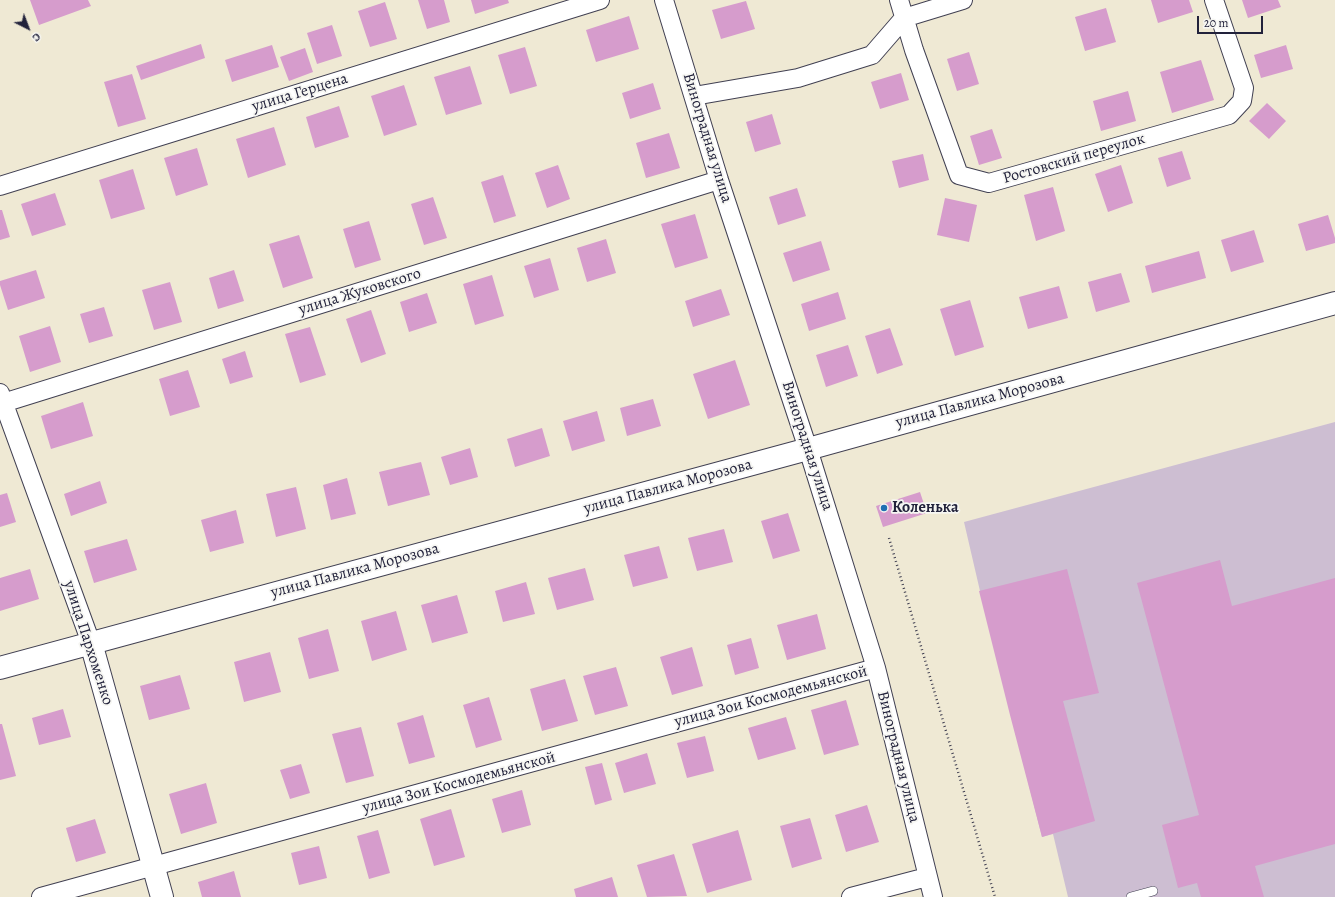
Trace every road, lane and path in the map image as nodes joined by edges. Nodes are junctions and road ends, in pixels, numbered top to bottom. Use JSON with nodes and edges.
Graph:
{"nodes":[{"id":1,"x":600,"y":0,"type":"edge"},
{"id":2,"x":664,"y":0,"type":"edge"},
{"id":3,"x":899,"y":0,"type":"edge"},
{"id":4,"x":964,"y":0,"type":"edge"},
{"id":5,"x":1214,"y":0,"type":"edge"},
{"id":6,"x":904,"y":18,"type":"junction"},
{"id":7,"x":694,"y":96,"type":"junction"},
{"id":8,"x":719,"y":180,"type":"junction"},
{"id":9,"x":0,"y":186,"type":"edge"},
{"id":10,"x":1335,"y":303,"type":"edge"},
{"id":11,"x":1,"y":400,"type":"edge"},
{"id":12,"x":808,"y":449,"type":"junction"},
{"id":13,"x":889,"y":538,"type":"dead end"},
{"id":14,"x":90,"y":643,"type":"junction"},
{"id":15,"x":0,"y":668,"type":"edge"},
{"id":16,"x":876,"y":668,"type":"junction"},
{"id":17,"x":153,"y":866,"type":"junction"},
{"id":18,"x":927,"y":877,"type":"junction"},
{"id":19,"x":1153,"y":891,"type":"dead end"},
{"id":20,"x":41,"y":897,"type":"edge"},
{"id":21,"x":162,"y":897,"type":"edge"},
{"id":22,"x":851,"y":897,"type":"edge"},
{"id":23,"x":933,"y":897,"type":"edge"},
{"id":24,"x":995,"y":897,"type":"edge"},
{"id":25,"x":1131,"y":897,"type":"edge"}],
"edges":[{"from":1,"to":9,"type":"street","name":"улица Герцена"},
{"from":2,"to":7,"type":"street","name":"Виноградная улица"},
{"from":3,"to":6,"type":"street"},
{"from":4,"to":6,"type":"street"},
{"from":5,"to":6,"type":"street","name":"Ростовский переулок"},
{"from":6,"to":7,"type":"street"},
{"from":7,"to":8,"type":"street","name":"Виноградная улица"},
{"from":8,"to":11,"type":"street","name":"улица Жуковского"},
{"from":8,"to":12,"type":"street","name":"Виноградная улица"},
{"from":10,"to":12,"type":"street","name":"улица Павлика Морозова"},
{"from":11,"to":14,"type":"street","name":"улица Пархоменко"},
{"from":12,"to":14,"type":"street","name":"улица Павлика Морозова"},
{"from":12,"to":16,"type":"street","name":"Виноградная улица"},
{"from":13,"to":24,"type":"path"},
{"from":14,"to":15,"type":"street","name":"улица Павлика Морозова"},
{"from":14,"to":17,"type":"street","name":"улица Пархоменко"},
{"from":16,"to":17,"type":"street","name":"улица Зои Космодемьянской"},
{"from":16,"to":18,"type":"street","name":"Виноградная улица"},
{"from":17,"to":20,"type":"street","name":"улица Зои Космодемьянской"},
{"from":17,"to":21,"type":"street","name":"улица Пархоменко"},
{"from":18,"to":22,"type":"street"},
{"from":18,"to":23,"type":"street","name":"Виноградная улица"},
{"from":19,"to":25,"type":"lane"}]}
